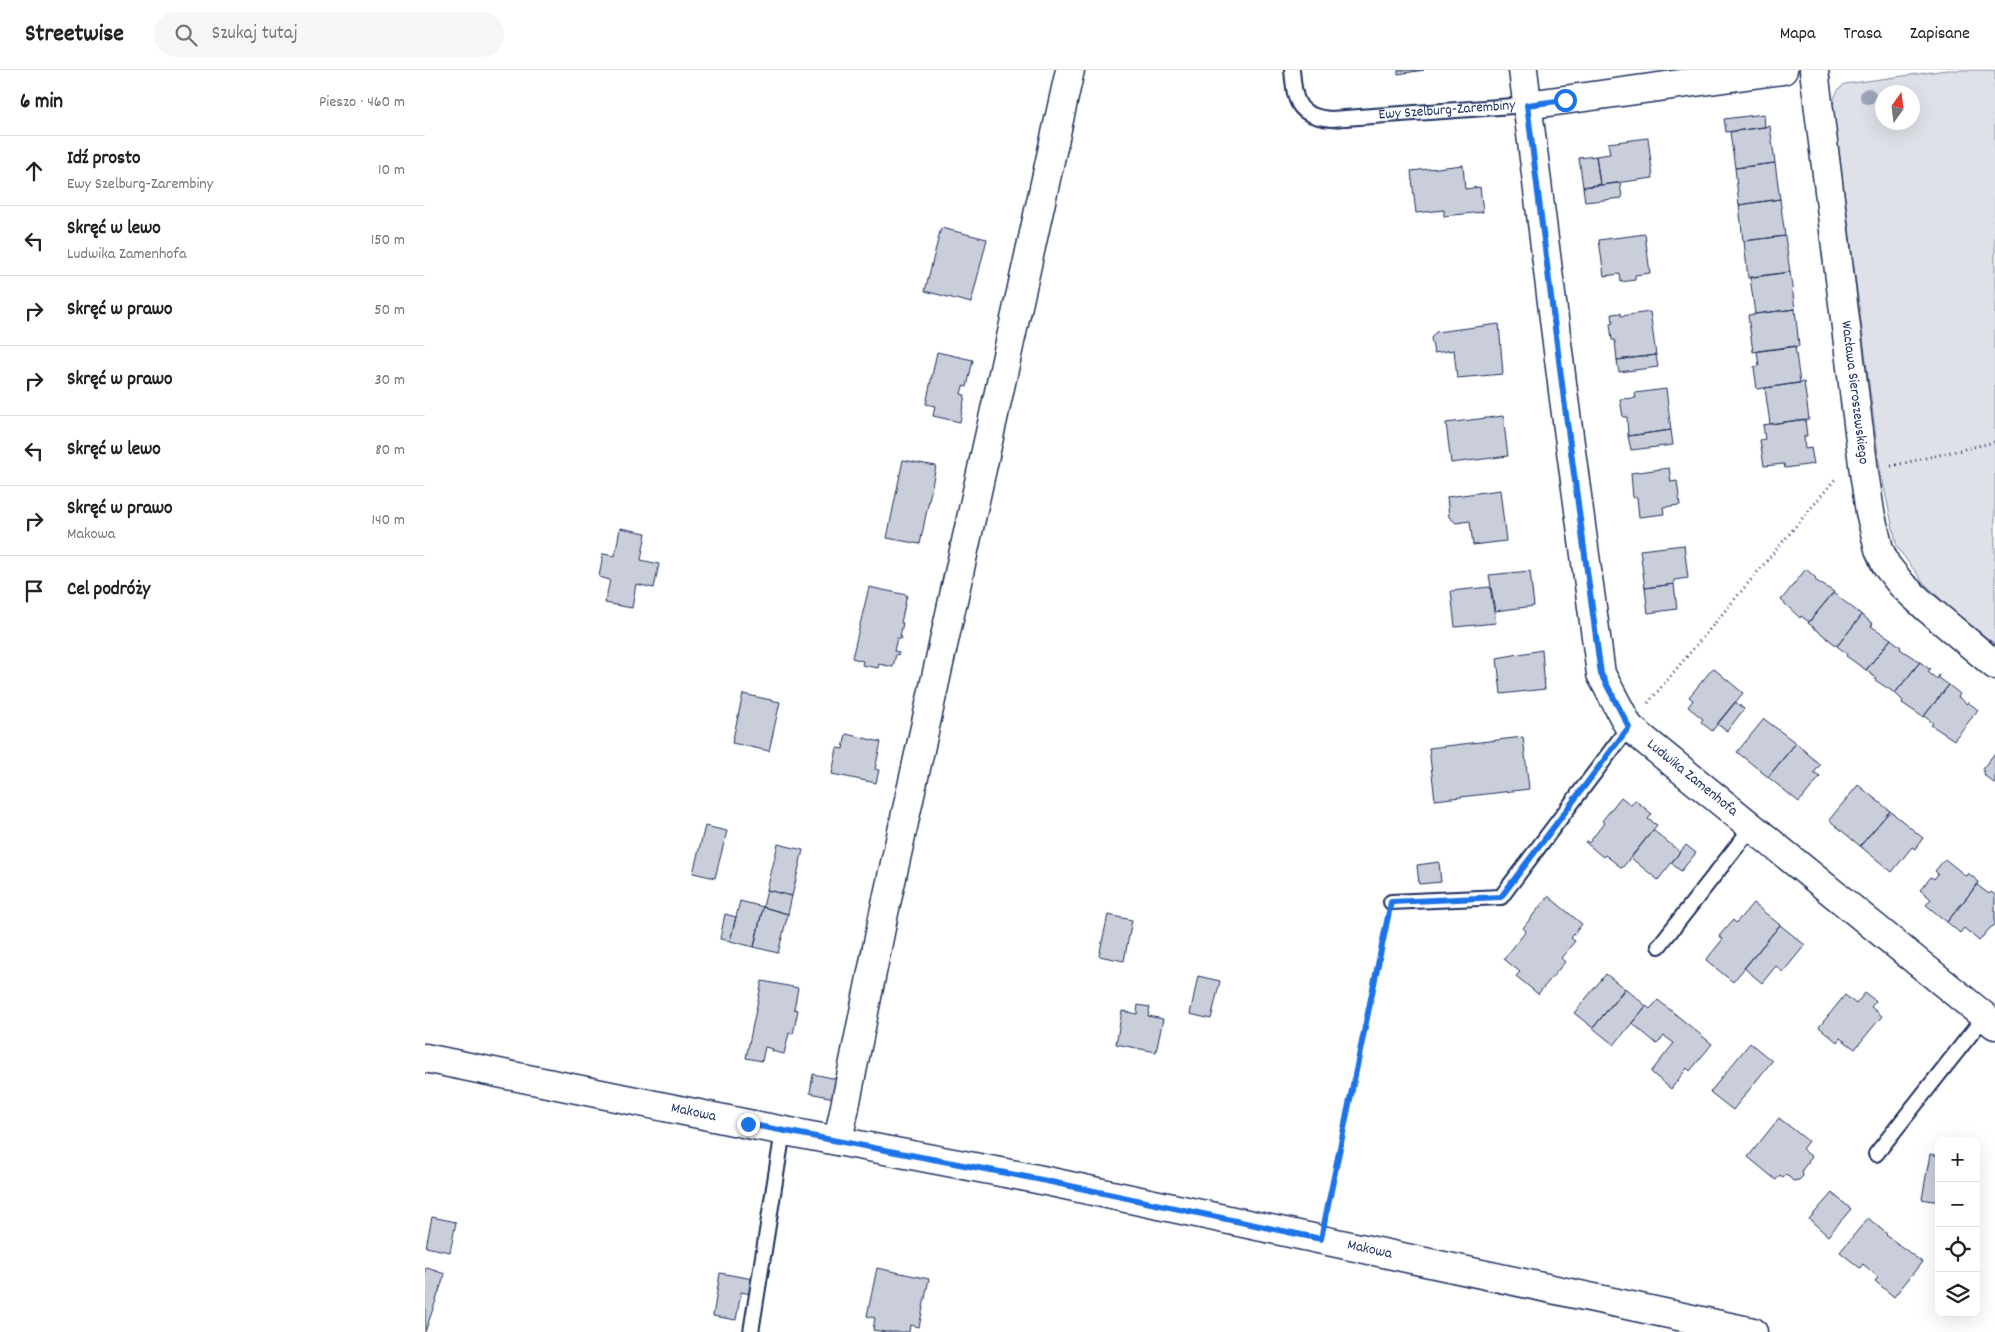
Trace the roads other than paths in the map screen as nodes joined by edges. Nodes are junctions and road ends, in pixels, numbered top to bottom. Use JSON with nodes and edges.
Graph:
{"nodes":[{"id":1,"x":1070,"y":70,"type":"edge"},
{"id":2,"x":1292,"y":70,"type":"edge"},
{"id":3,"x":1523,"y":70,"type":"edge"},
{"id":4,"x":1783,"y":70,"type":"edge"},
{"id":5,"x":1814,"y":70,"type":"edge"},
{"id":6,"x":1527,"y":105,"type":"junction"},
{"id":7,"x":1995,"y":665,"type":"edge"},
{"id":8,"x":1637,"y":716,"type":"junction"},
{"id":9,"x":1752,"y":827,"type":"junction"},
{"id":10,"x":1391,"y":902,"type":"road end"},
{"id":11,"x":1659,"y":946,"type":"dead end"},
{"id":12,"x":1990,"y":1020,"type":"edge"},
{"id":13,"x":425,"y":1058,"type":"edge"},
{"id":14,"x":783,"y":1131,"type":"junction"},
{"id":15,"x":838,"y":1141,"type":"junction"},
{"id":16,"x":1876,"y":1154,"type":"dead end"},
{"id":17,"x":751,"y":1332,"type":"edge"},
{"id":18,"x":1753,"y":1332,"type":"edge"}],
"edges":[{"from":1,"to":15,"type":"street"},
{"from":2,"to":6,"type":"lane","name":"Ewy Szelburg-Zarembiny"},
{"from":3,"to":6,"type":"street","name":"Ludwika Zamenhofa"},
{"from":4,"to":6,"type":"street","name":"Ewy Szelburg-Zarembiny"},
{"from":5,"to":7,"type":"street","name":"Wacława Sieroszewskiego"},
{"from":6,"to":8,"type":"street","name":"Ludwika Zamenhofa"},
{"from":8,"to":9,"type":"street","name":"Ludwika Zamenhofa"},
{"from":8,"to":10,"type":"lane"},
{"from":9,"to":11,"type":"lane"},
{"from":9,"to":12,"type":"street","name":"Ludwika Zamenhofa"},
{"from":12,"to":16,"type":"lane"},
{"from":13,"to":14,"type":"street","name":"Makowa"},
{"from":14,"to":15,"type":"street","name":"Makowa"},
{"from":14,"to":17,"type":"lane"},
{"from":15,"to":18,"type":"street","name":"Makowa"}]}
